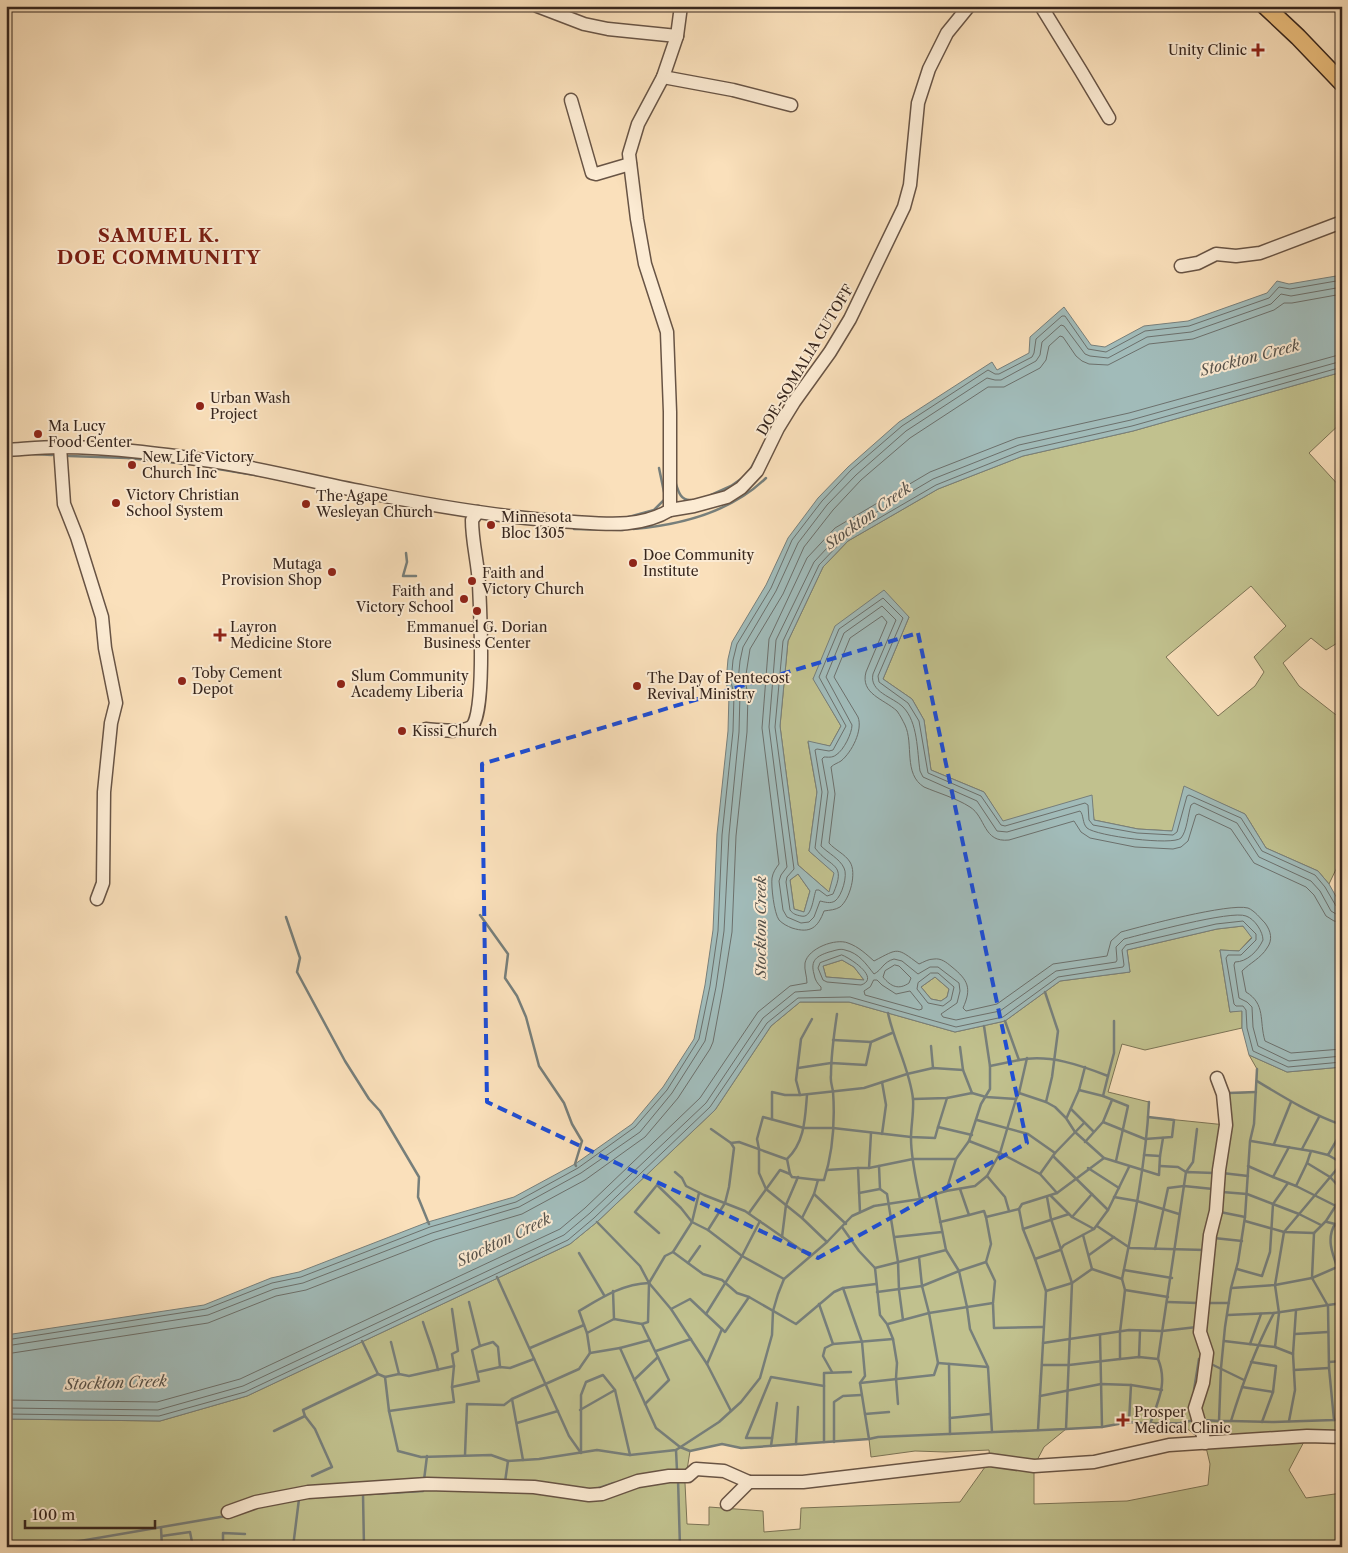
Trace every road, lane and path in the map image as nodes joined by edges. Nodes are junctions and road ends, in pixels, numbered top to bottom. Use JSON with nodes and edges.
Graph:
{"nodes":[{"id":1,"x":537,"y":6,"type":"edge"},
{"id":2,"x":681,"y":6,"type":"edge"},
{"id":3,"x":969,"y":6,"type":"edge"},
{"id":4,"x":1041,"y":6,"type":"edge"},
{"id":5,"x":1265,"y":6,"type":"edge"},
{"id":6,"x":1279,"y":6,"type":"edge"},
{"id":7,"x":677,"y":36,"type":"junction"},
{"id":8,"x":1342,"y":68,"type":"edge"},
{"id":9,"x":663,"y":77,"type":"junction"},
{"id":10,"x":1342,"y":83,"type":"edge"},
{"id":11,"x":571,"y":100,"type":"dead end"},
{"id":12,"x":791,"y":105,"type":"dead end"},
{"id":13,"x":1109,"y":118,"type":"dead end"},
{"id":14,"x":630,"y":164,"type":"junction"},
{"id":15,"x":1342,"y":222,"type":"edge"},
{"id":16,"x":1181,"y":266,"type":"dead end"},
{"id":17,"x":60,"y":447,"type":"junction"},
{"id":18,"x":6,"y":450,"type":"edge"},
{"id":19,"x":670,"y":510,"type":"junction"},
{"id":20,"x":478,"y":512,"type":"junction"},
{"id":21,"x":426,"y":729,"type":"dead end"},
{"id":22,"x":97,"y":899,"type":"dead end"},
{"id":23,"x":1217,"y":1078,"type":"dead end"},
{"id":24,"x":1342,"y":1437,"type":"edge"},
{"id":25,"x":1205,"y":1443,"type":"junction"},
{"id":26,"x":749,"y":1482,"type":"junction"},
{"id":27,"x":727,"y":1504,"type":"dead end"},
{"id":28,"x":228,"y":1512,"type":"dead end"}],
"edges":[{"from":1,"to":7,"type":"street"},
{"from":2,"to":7,"type":"street"},
{"from":3,"to":19,"type":"street","name":"DOE-SOMALIA CUTOFF"},
{"from":4,"to":13,"type":"street"},
{"from":5,"to":10,"type":"main road"},
{"from":6,"to":8,"type":"main road"},
{"from":7,"to":9,"type":"street"},
{"from":9,"to":12,"type":"street"},
{"from":9,"to":14,"type":"street"},
{"from":11,"to":14,"type":"street"},
{"from":14,"to":19,"type":"street"},
{"from":15,"to":16,"type":"street"},
{"from":17,"to":18,"type":"street","name":"DOE-SOMALIA CUTOFF"},
{"from":17,"to":20,"type":"street","name":"DOE-SOMALIA CUTOFF"},
{"from":17,"to":22,"type":"street"},
{"from":19,"to":20,"type":"street","name":"DOE-SOMALIA CUTOFF"},
{"from":20,"to":21,"type":"street"},
{"from":23,"to":25,"type":"street"},
{"from":24,"to":25,"type":"street"},
{"from":25,"to":26,"type":"street"},
{"from":26,"to":27,"type":"street"},
{"from":26,"to":28,"type":"street"}]}
